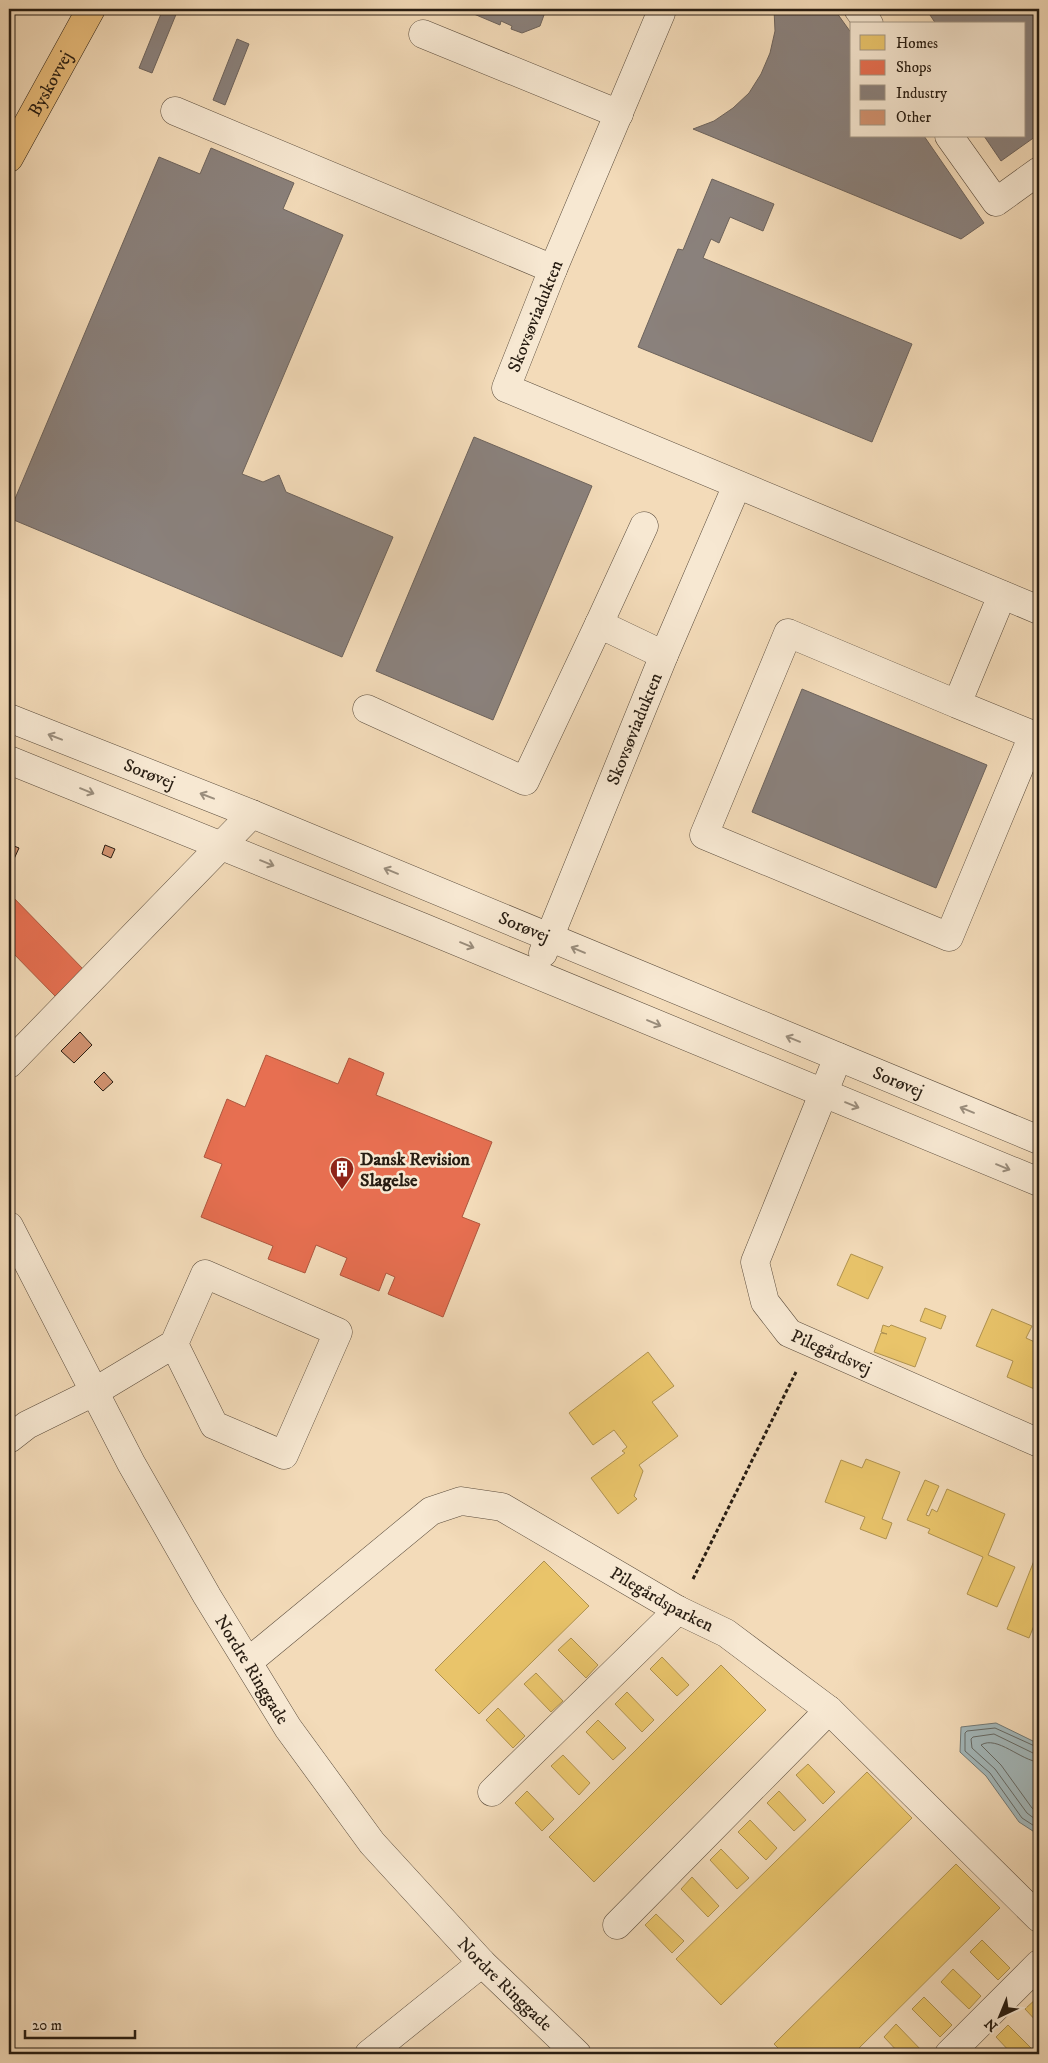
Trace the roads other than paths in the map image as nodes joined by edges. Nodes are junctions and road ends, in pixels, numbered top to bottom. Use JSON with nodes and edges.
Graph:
{"nodes":[{"id":1,"x":92,"y":9,"type":"edge"},
{"id":2,"x":858,"y":9,"type":"edge"},
{"id":3,"x":663,"y":10,"type":"edge"},
{"id":4,"x":868,"y":22,"type":"edge"},
{"id":5,"x":423,"y":34,"type":"dead end"},
{"id":6,"x":175,"y":111,"type":"dead end"},
{"id":7,"x":619,"y":114,"type":"junction"},
{"id":8,"x":950,"y":138,"type":"edge"},
{"id":9,"x":9,"y":158,"type":"edge"},
{"id":10,"x":1039,"y":171,"type":"edge"},
{"id":11,"x":553,"y":270,"type":"junction"},
{"id":12,"x":737,"y":485,"type":"junction"},
{"id":13,"x":644,"y":526,"type":"dead end"},
{"id":14,"x":1002,"y":595,"type":"junction"},
{"id":15,"x":1039,"y":610,"type":"edge"},
{"id":16,"x":599,"y":624,"type":"junction"},
{"id":17,"x":664,"y":655,"type":"junction"},
{"id":18,"x":957,"y":704,"type":"junction"},
{"id":19,"x":367,"y":709,"type":"dead end"},
{"id":20,"x":9,"y":718,"type":"edge"},
{"id":21,"x":9,"y":760,"type":"edge"},
{"id":22,"x":252,"y":814,"type":"junction"},
{"id":23,"x":222,"y":845,"type":"junction"},
{"id":24,"x":549,"y":937,"type":"junction"},
{"id":25,"x":534,"y":973,"type":"junction"},
{"id":26,"x":838,"y":1057,"type":"junction"},
{"id":27,"x":9,"y":1064,"type":"edge"},
{"id":28,"x":824,"y":1094,"type":"junction"},
{"id":29,"x":1039,"y":1140,"type":"edge"},
{"id":30,"x":1039,"y":1182,"type":"edge"},
{"id":31,"x":9,"y":1226,"type":"edge"},
{"id":32,"x":174,"y":1344,"type":"junction"},
{"id":33,"x":94,"y":1392,"type":"junction"},
{"id":34,"x":9,"y":1439,"type":"edge"},
{"id":35,"x":1039,"y":1443,"type":"edge"},
{"id":36,"x":678,"y":1610,"type":"junction"},
{"id":37,"x":248,"y":1662,"type":"junction"},
{"id":38,"x":829,"y":1710,"type":"junction"},
{"id":39,"x":492,"y":1792,"type":"dead end"},
{"id":40,"x":1039,"y":1918,"type":"edge"},
{"id":41,"x":617,"y":1925,"type":"dead end"},
{"id":42,"x":482,"y":1963,"type":"junction"},
{"id":43,"x":1039,"y":1964,"type":"edge"},
{"id":44,"x":369,"y":2054,"type":"edge"},
{"id":45,"x":577,"y":2054,"type":"edge"},
{"id":46,"x":949,"y":2054,"type":"edge"}],
"edges":[{"from":1,"to":9,"type":"main road","name":"Byskovvej"},
{"from":2,"to":4,"type":"street"},
{"from":3,"to":7,"type":"street","name":"Skovsøviadukten"},
{"from":5,"to":7,"type":"street"},
{"from":6,"to":11,"type":"street"},
{"from":7,"to":11,"type":"street","name":"Skovsøviadukten"},
{"from":8,"to":10,"type":"street"},
{"from":11,"to":12,"type":"street","name":"Skovsøviadukten"},
{"from":12,"to":14,"type":"street","name":"Skovsøviadukten"},
{"from":12,"to":17,"type":"street","name":"Skovsøviadukten"},
{"from":13,"to":16,"type":"street"},
{"from":14,"to":15,"type":"street","name":"Skovsøviadukten"},
{"from":14,"to":18,"type":"street"},
{"from":16,"to":17,"type":"street"},
{"from":16,"to":19,"type":"street"},
{"from":17,"to":24,"type":"street","name":"Skovsøviadukten"},
{"from":18,"to":18,"type":"street"},
{"from":22,"to":20,"type":"street","name":"Sorøvej","one_way":true},
{"from":21,"to":23,"type":"street","one_way":true},
{"from":22,"to":23,"type":"street"},
{"from":24,"to":22,"type":"street","name":"Sorøvej","one_way":true},
{"from":23,"to":25,"type":"street","one_way":true},
{"from":23,"to":27,"type":"street"},
{"from":24,"to":25,"type":"street","name":"Skovsøviadukten"},
{"from":26,"to":24,"type":"street","name":"Sorøvej","one_way":true},
{"from":25,"to":28,"type":"street","one_way":true},
{"from":26,"to":28,"type":"street","name":"Pilegårdsvej"},
{"from":29,"to":26,"type":"street","name":"Sorøvej","one_way":true},
{"from":28,"to":30,"type":"street","one_way":true},
{"from":28,"to":35,"type":"street","name":"Pilegårdsvej"},
{"from":31,"to":33,"type":"street","name":"Nordre Ringgade"},
{"from":32,"to":32,"type":"street"},
{"from":32,"to":33,"type":"street"},
{"from":33,"to":34,"type":"street"},
{"from":33,"to":37,"type":"street","name":"Nordre Ringgade"},
{"from":36,"to":37,"type":"street","name":"Pilegårdsparken"},
{"from":36,"to":38,"type":"street","name":"Pilegårdsparken"},
{"from":36,"to":39,"type":"street"},
{"from":37,"to":42,"type":"street","name":"Nordre Ringgade"},
{"from":38,"to":40,"type":"street","name":"Pilegårdsparken"},
{"from":38,"to":41,"type":"street"},
{"from":42,"to":44,"type":"street"},
{"from":42,"to":45,"type":"street","name":"Nordre Ringgade"},
{"from":43,"to":46,"type":"street"}]}
